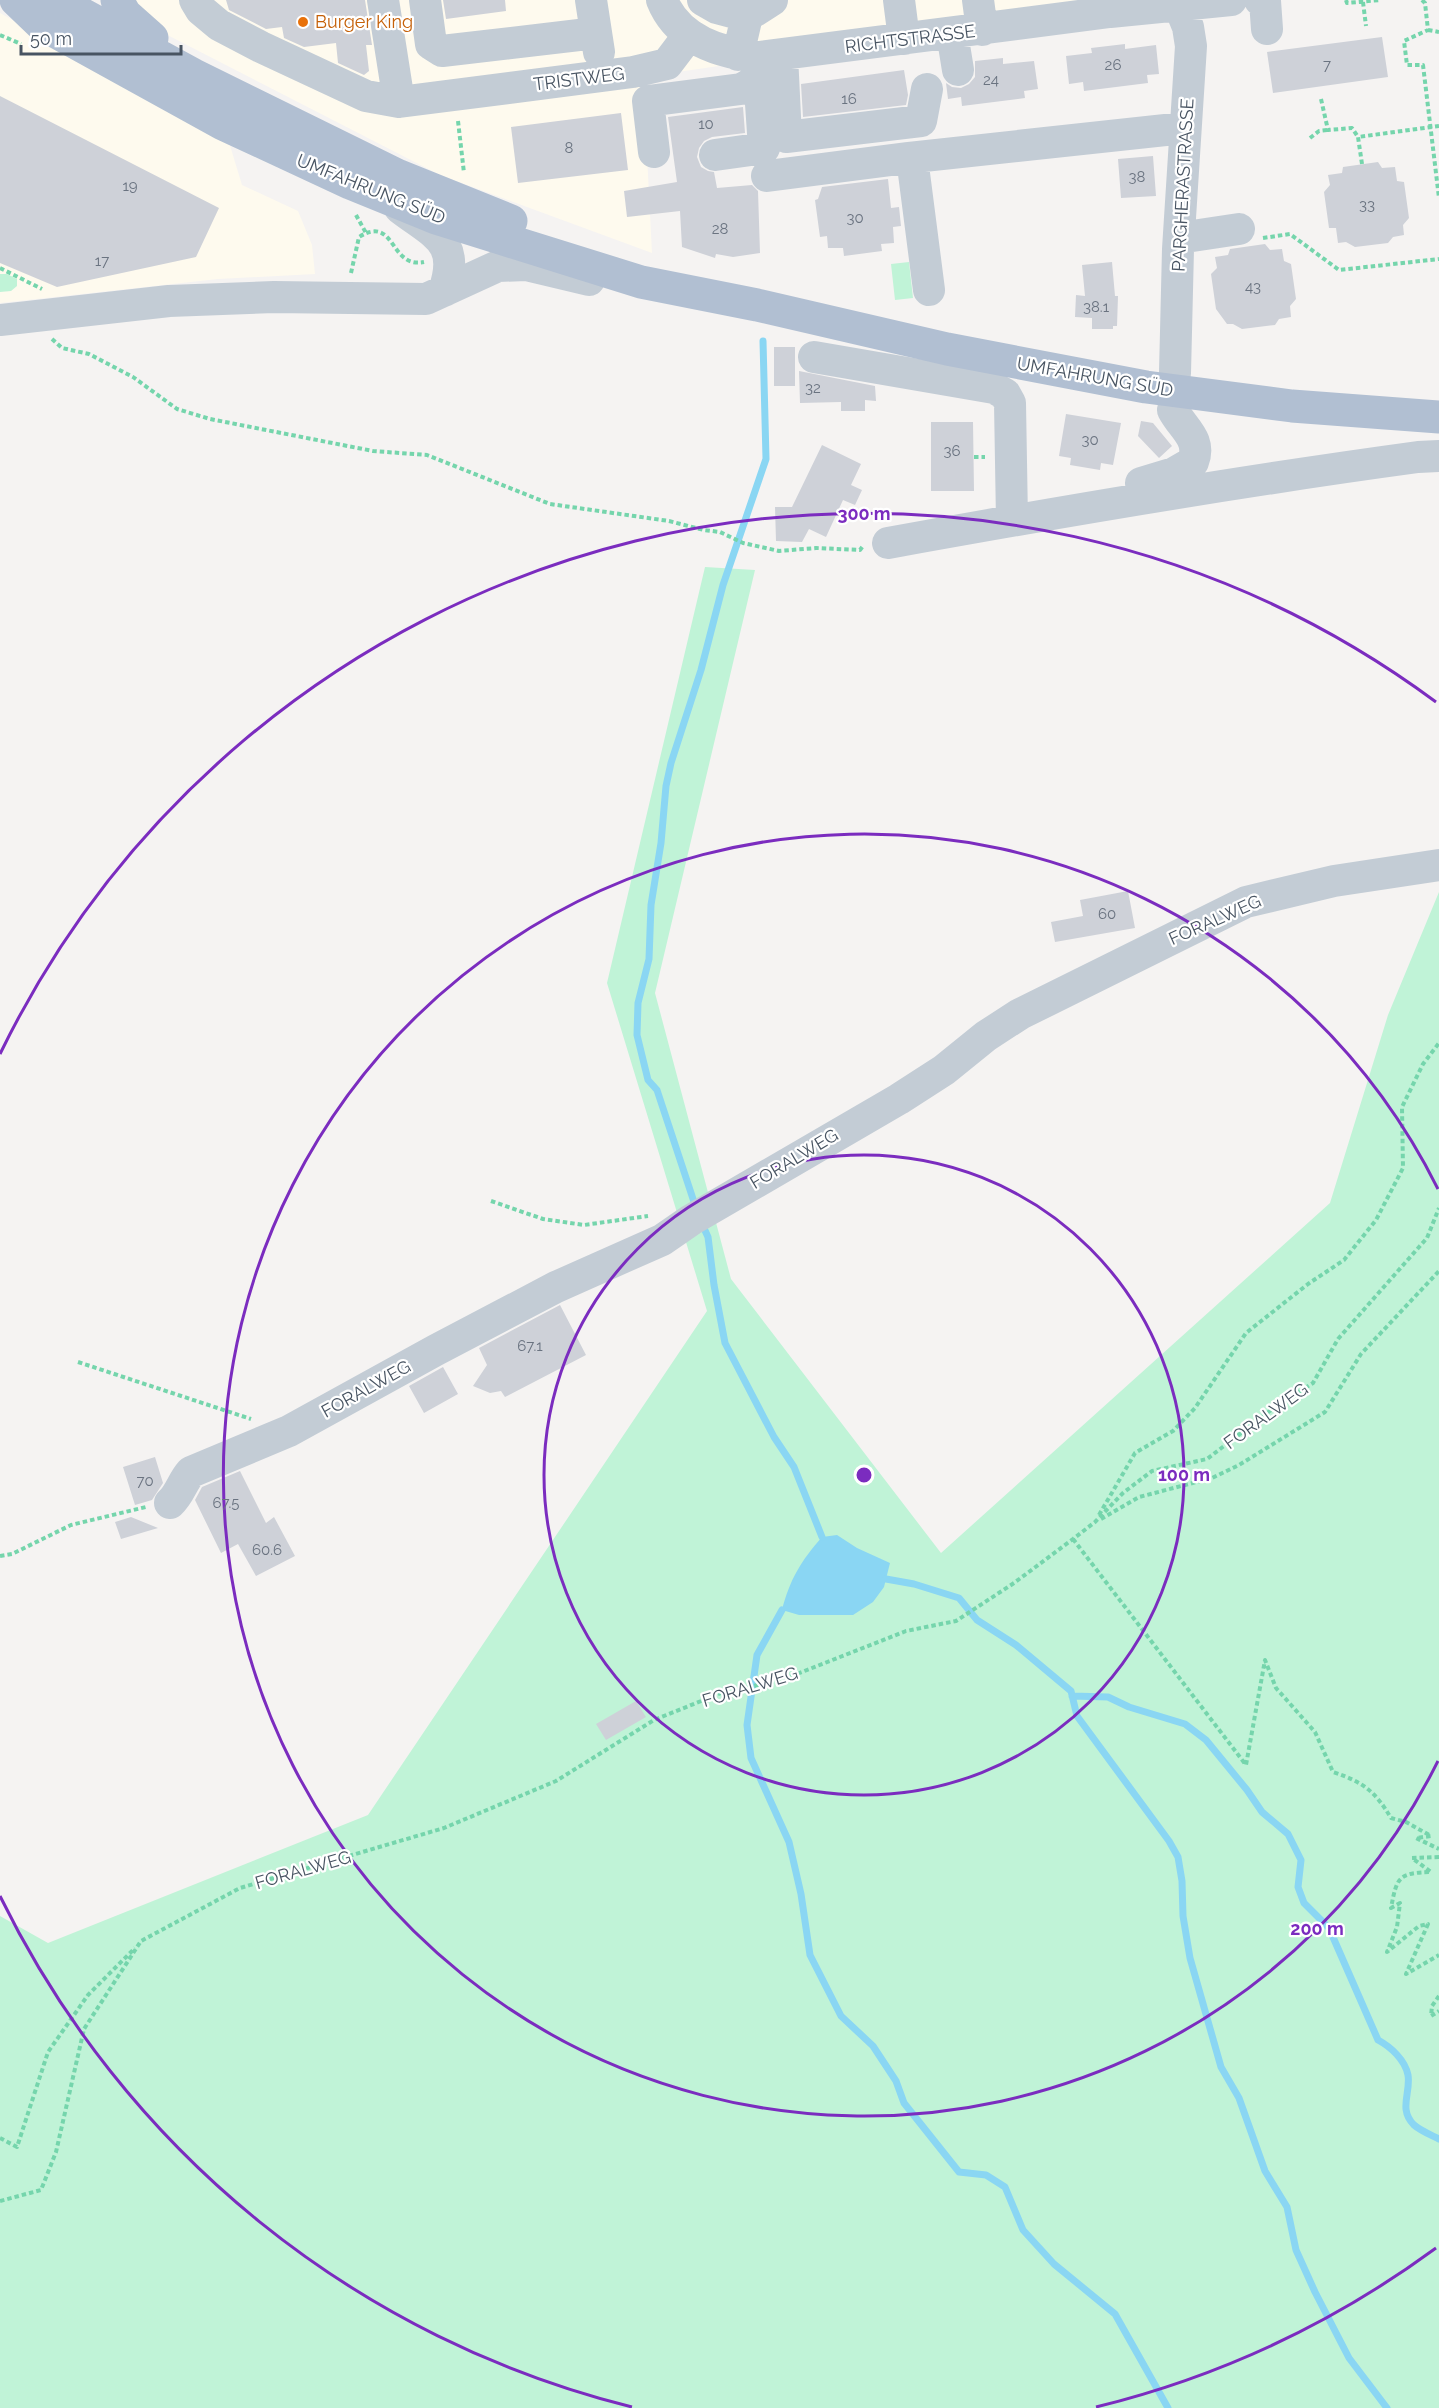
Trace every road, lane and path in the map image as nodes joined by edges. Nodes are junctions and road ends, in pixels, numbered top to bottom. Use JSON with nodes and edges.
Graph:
{"nodes":[{"id":1,"x":15,"y":0,"type":"edge"},
{"id":2,"x":53,"y":0,"type":"edge"},
{"id":3,"x":117,"y":0,"type":"edge"},
{"id":4,"x":195,"y":0,"type":"edge"},
{"id":5,"x":384,"y":0,"type":"edge"},
{"id":6,"x":425,"y":0,"type":"edge"},
{"id":7,"x":591,"y":0,"type":"edge"},
{"id":8,"x":662,"y":0,"type":"edge"},
{"id":9,"x":703,"y":0,"type":"edge"},
{"id":10,"x":899,"y":0,"type":"edge"},
{"id":11,"x":1346,"y":0,"type":"edge"},
{"id":12,"x":1380,"y":0,"type":"edge"},
{"id":13,"x":1200,"y":1,"type":"edge"},
{"id":14,"x":1425,"y":1,"type":"edge"},
{"id":15,"x":1363,"y":2,"type":"junction"},
{"id":16,"x":1110,"y":6,"type":"edge"},
{"id":17,"x":759,"y":8,"type":"edge"},
{"id":18,"x":982,"y":18,"type":"edge"},
{"id":19,"x":1366,"y":26,"type":"dead end"},
{"id":20,"x":1428,"y":30,"type":"junction"},
{"id":21,"x":1439,"y":32,"type":"edge"},
{"id":22,"x":596,"y":33,"type":"junction"},
{"id":23,"x":689,"y":35,"type":"junction"},
{"id":24,"x":904,"y":39,"type":"junction"},
{"id":25,"x":762,"y":60,"type":"junction"},
{"id":26,"x":958,"y":70,"type":"dead end"},
{"id":27,"x":194,"y":75,"type":"junction"},
{"id":28,"x":603,"y":76,"type":"junction"},
{"id":29,"x":927,"y":89,"type":"dead end"},
{"id":30,"x":455,"y":94,"type":"junction"},
{"id":31,"x":1321,"y":99,"type":"dead end"},
{"id":32,"x":399,"y":102,"type":"junction"},
{"id":33,"x":772,"y":105,"type":"dead end"},
{"id":34,"x":1192,"y":117,"type":"junction"},
{"id":35,"x":1439,"y":126,"type":"edge"},
{"id":36,"x":1431,"y":127,"type":"junction"},
{"id":37,"x":1328,"y":130,"type":"junction"},
{"id":38,"x":1358,"y":136,"type":"junction"},
{"id":39,"x":1310,"y":138,"type":"dead end"},
{"id":40,"x":654,"y":152,"type":"dead end"},
{"id":41,"x":715,"y":155,"type":"dead end"},
{"id":42,"x":912,"y":158,"type":"junction"},
{"id":43,"x":1362,"y":164,"type":"dead end"},
{"id":44,"x":767,"y":176,"type":"dead end"},
{"id":45,"x":462,"y":182,"type":"dead end"},
{"id":46,"x":1439,"y":198,"type":"edge"},
{"id":47,"x":391,"y":200,"type":"junction"},
{"id":48,"x":1248,"y":234,"type":"joint"},
{"id":49,"x":1179,"y":238,"type":"junction"},
{"id":50,"x":1439,"y":259,"type":"edge"},
{"id":51,"x":428,"y":261,"type":"dead end"},
{"id":52,"x":0,"y":268,"type":"edge"},
{"id":53,"x":344,"y":279,"type":"dead end"},
{"id":54,"x":641,"y":282,"type":"junction"},
{"id":55,"x":930,"y":290,"type":"dead end"},
{"id":56,"x":46,"y":291,"type":"dead end"},
{"id":57,"x":444,"y":291,"type":"junction"},
{"id":58,"x":757,"y":305,"type":"junction"},
{"id":59,"x":0,"y":320,"type":"edge"},
{"id":60,"x":51,"y":330,"type":"dead end"},
{"id":61,"x":814,"y":357,"type":"dead end"},
{"id":62,"x":1174,"y":373,"type":"dead end"},
{"id":63,"x":1173,"y":410,"type":"dead end"},
{"id":64,"x":1439,"y":417,"type":"edge"},
{"id":65,"x":1439,"y":456,"type":"edge"},
{"id":66,"x":1115,"y":502,"type":"junction"},
{"id":67,"x":1012,"y":520,"type":"junction"},
{"id":68,"x":878,"y":542,"type":"joint"},
{"id":69,"x":1439,"y":865,"type":"edge"},
{"id":70,"x":1439,"y":1043,"type":"edge"},
{"id":71,"x":491,"y":1202,"type":"dead end"},
{"id":72,"x":1439,"y":1208,"type":"edge"},
{"id":73,"x":697,"y":1216,"type":"junction"},
{"id":74,"x":1439,"y":1271,"type":"edge"},
{"id":75,"x":78,"y":1362,"type":"dead end"},
{"id":76,"x":289,"y":1431,"type":"junction"},
{"id":77,"x":170,"y":1503,"type":"joint"},
{"id":78,"x":1095,"y":1522,"type":"junction"},
{"id":79,"x":1073,"y":1539,"type":"junction"},
{"id":80,"x":0,"y":1556,"type":"edge"},
{"id":81,"x":1439,"y":1850,"type":"edge"},
{"id":82,"x":1439,"y":1857,"type":"edge"},
{"id":83,"x":141,"y":1941,"type":"junction"},
{"id":84,"x":1439,"y":1955,"type":"edge"},
{"id":85,"x":1439,"y":1996,"type":"edge"},
{"id":86,"x":1439,"y":2011,"type":"edge"},
{"id":87,"x":0,"y":2138,"type":"edge"},
{"id":88,"x":0,"y":2201,"type":"edge"}],
"edges":[{"from":1,"to":47,"type":"main road","name":"UMFAHRUNG SÜD"},
{"from":2,"to":27,"type":"main road","name":"UMFAHRUNG SÜD"},
{"from":3,"to":27,"type":"main road"},
{"from":4,"to":32,"type":"street","name":"TRISTWEG"},
{"from":5,"to":32,"type":"street"},
{"from":6,"to":22,"type":"street"},
{"from":7,"to":22,"type":"street"},
{"from":8,"to":23,"type":"street","name":"RICHTSTRASSE"},
{"from":9,"to":17,"type":"street"},
{"from":10,"to":24,"type":"street"},
{"from":11,"to":15,"type":"path"},
{"from":12,"to":15,"type":"path"},
{"from":13,"to":16,"type":"street","name":"RICHTSTRASSE"},
{"from":13,"to":34,"type":"street","name":"PARGHERASTRASSE"},
{"from":14,"to":20,"type":"path"},
{"from":15,"to":19,"type":"path"},
{"from":16,"to":18,"type":"street","name":"RICHTSTRASSE"},
{"from":17,"to":25,"type":"street"},
{"from":18,"to":24,"type":"street","name":"RICHTSTRASSE"},
{"from":18,"to":26,"type":"street"},
{"from":20,"to":21,"type":"path"},
{"from":20,"to":36,"type":"path"},
{"from":22,"to":28,"type":"street"},
{"from":23,"to":25,"type":"street","name":"RICHTSTRASSE"},
{"from":23,"to":28,"type":"street","name":"TRISTWEG"},
{"from":24,"to":25,"type":"street","name":"RICHTSTRASSE"},
{"from":25,"to":29,"type":"street"},
{"from":25,"to":33,"type":"street"},
{"from":25,"to":40,"type":"street"},
{"from":25,"to":41,"type":"street"},
{"from":27,"to":58,"type":"main road","name":"UMFAHRUNG SÜD"},
{"from":28,"to":30,"type":"street","name":"TRISTWEG"},
{"from":30,"to":32,"type":"street","name":"TRISTWEG"},
{"from":30,"to":45,"type":"path"},
{"from":31,"to":37,"type":"path"},
{"from":34,"to":42,"type":"street"},
{"from":34,"to":49,"type":"street","name":"PARGHERASTRASSE"},
{"from":35,"to":36,"type":"path"},
{"from":36,"to":38,"type":"path"},
{"from":36,"to":46,"type":"path"},
{"from":37,"to":38,"type":"path"},
{"from":37,"to":39,"type":"path"},
{"from":38,"to":43,"type":"path"},
{"from":42,"to":44,"type":"street"},
{"from":42,"to":55,"type":"street"},
{"from":47,"to":54,"type":"main road","name":"UMFAHRUNG SÜD"},
{"from":47,"to":57,"type":"street"},
{"from":48,"to":49,"type":"street"},
{"from":48,"to":50,"type":"path"},
{"from":49,"to":62,"type":"street","name":"PARGHERASTRASSE"},
{"from":51,"to":53,"type":"path"},
{"from":52,"to":56,"type":"path"},
{"from":54,"to":57,"type":"street"},
{"from":54,"to":58,"type":"main road","name":"UMFAHRUNG SÜD"},
{"from":57,"to":59,"type":"street"},
{"from":58,"to":64,"type":"main road","name":"UMFAHRUNG SÜD"},
{"from":60,"to":68,"type":"path"},
{"from":61,"to":67,"type":"street"},
{"from":63,"to":66,"type":"street"},
{"from":65,"to":66,"type":"street"},
{"from":66,"to":67,"type":"street"},
{"from":67,"to":68,"type":"street"},
{"from":69,"to":73,"type":"street","name":"FORALWEG"},
{"from":70,"to":78,"type":"path"},
{"from":71,"to":73,"type":"path"},
{"from":72,"to":78,"type":"path","name":"FORALWEG"},
{"from":73,"to":76,"type":"street","name":"FORALWEG"},
{"from":74,"to":78,"type":"path"},
{"from":75,"to":76,"type":"path"},
{"from":76,"to":77,"type":"street","name":"FORALWEG"},
{"from":77,"to":80,"type":"path"},
{"from":78,"to":79,"type":"path","name":"FORALWEG"},
{"from":79,"to":81,"type":"path"},
{"from":79,"to":83,"type":"path","name":"FORALWEG"},
{"from":82,"to":84,"type":"path"},
{"from":83,"to":87,"type":"path"},
{"from":83,"to":88,"type":"path","name":"FORALWEG"},
{"from":85,"to":86,"type":"path"}]}
